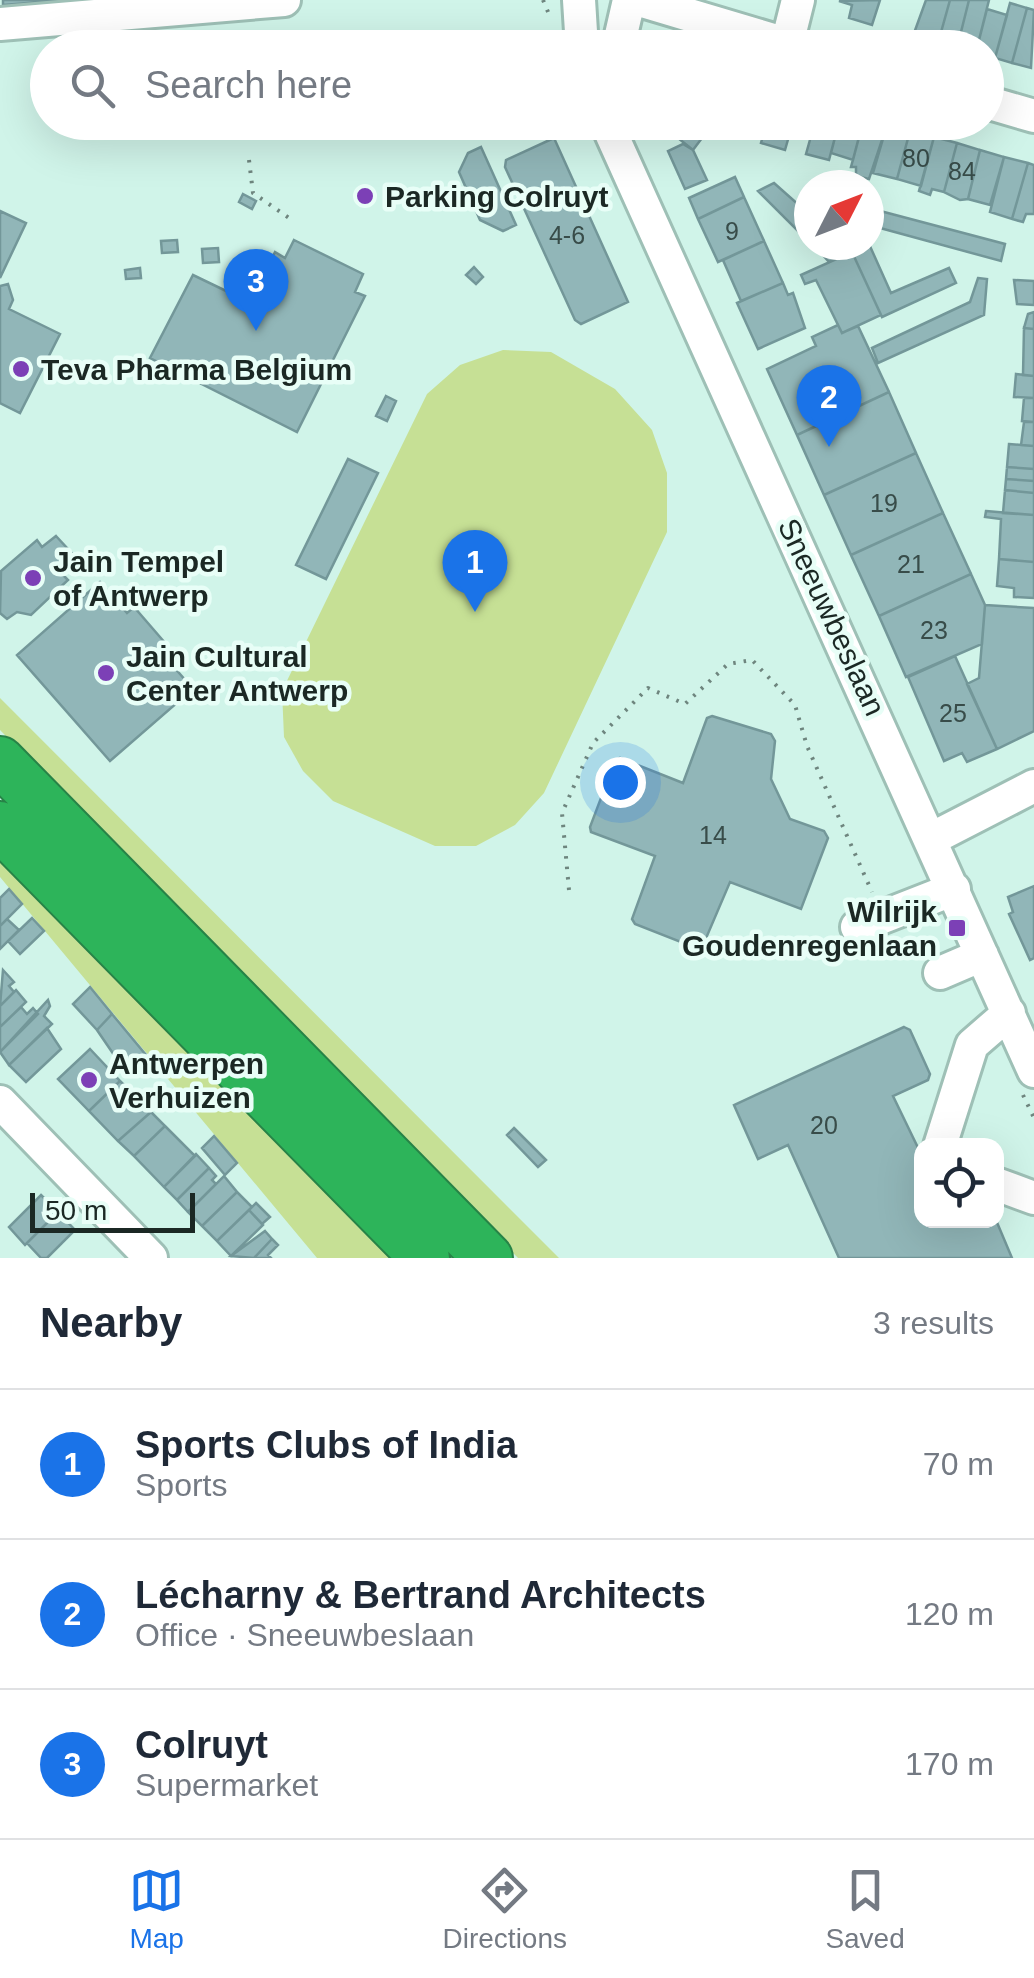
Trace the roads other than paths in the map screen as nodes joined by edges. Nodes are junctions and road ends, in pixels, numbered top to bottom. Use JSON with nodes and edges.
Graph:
{"nodes":[{"id":1,"x":284,"y":0,"type":"edge"},
{"id":2,"x":579,"y":0,"type":"edge"},
{"id":3,"x":629,"y":0,"type":"edge"},
{"id":4,"x":639,"y":0,"type":"edge"},
{"id":5,"x":798,"y":0,"type":"edge"},
{"id":6,"x":0,"y":24,"type":"edge"},
{"id":7,"x":581,"y":30,"type":"edge"},
{"id":8,"x":622,"y":30,"type":"edge"},
{"id":9,"x":740,"y":30,"type":"edge"},
{"id":10,"x":795,"y":30,"type":"edge"},
{"id":11,"x":1004,"y":107,"type":"edge"},
{"id":12,"x":1034,"y":116,"type":"edge"},
{"id":13,"x":614,"y":140,"type":"edge"},
{"id":14,"x":620,"y":140,"type":"edge"},
{"id":15,"x":625,"y":166,"type":"junction"},
{"id":16,"x":0,"y":761,"type":"edge"},
{"id":17,"x":1034,"y":786,"type":"edge"},
{"id":18,"x":0,"y":826,"type":"edge"},
{"id":19,"x":932,"y":838,"type":"junction"},
{"id":20,"x":954,"y":888,"type":"junction"},
{"id":21,"x":870,"y":922,"type":"road end"},
{"id":22,"x":982,"y":954,"type":"junction"},
{"id":23,"x":940,"y":973,"type":"dead end"},
{"id":24,"x":1009,"y":1014,"type":"junction"},
{"id":25,"x":1034,"y":1071,"type":"edge"},
{"id":26,"x":0,"y":1102,"type":"edge"},
{"id":27,"x":943,"y":1138,"type":"edge"},
{"id":28,"x":1004,"y":1187,"type":"edge"},
{"id":29,"x":1034,"y":1198,"type":"edge"},
{"id":30,"x":151,"y":1258,"type":"edge"},
{"id":31,"x":426,"y":1258,"type":"edge"},
{"id":32,"x":488,"y":1258,"type":"edge"}],
"edges":[{"from":1,"to":6,"type":"street"},
{"from":2,"to":7,"type":"street"},
{"from":3,"to":8,"type":"street"},
{"from":4,"to":9,"type":"street"},
{"from":5,"to":10,"type":"street"},
{"from":11,"to":12,"type":"street"},
{"from":13,"to":15,"type":"street","name":"Sneeuwbeslaan"},
{"from":14,"to":15,"type":"street","name":"Sneeuwbeslaan"},
{"from":15,"to":19,"type":"street","name":"Sneeuwbeslaan"},
{"from":16,"to":32,"type":"highway"},
{"from":17,"to":19,"type":"street"},
{"from":18,"to":31,"type":"highway"},
{"from":19,"to":20,"type":"street","name":"Sneeuwbeslaan"},
{"from":20,"to":21,"type":"street"},
{"from":20,"to":22,"type":"street","name":"Sneeuwbeslaan"},
{"from":22,"to":23,"type":"street"},
{"from":22,"to":24,"type":"street","name":"Sneeuwbeslaan"},
{"from":24,"to":25,"type":"street","name":"Sneeuwbeslaan"},
{"from":24,"to":27,"type":"street"},
{"from":26,"to":30,"type":"street"},
{"from":28,"to":29,"type":"street"}]}
